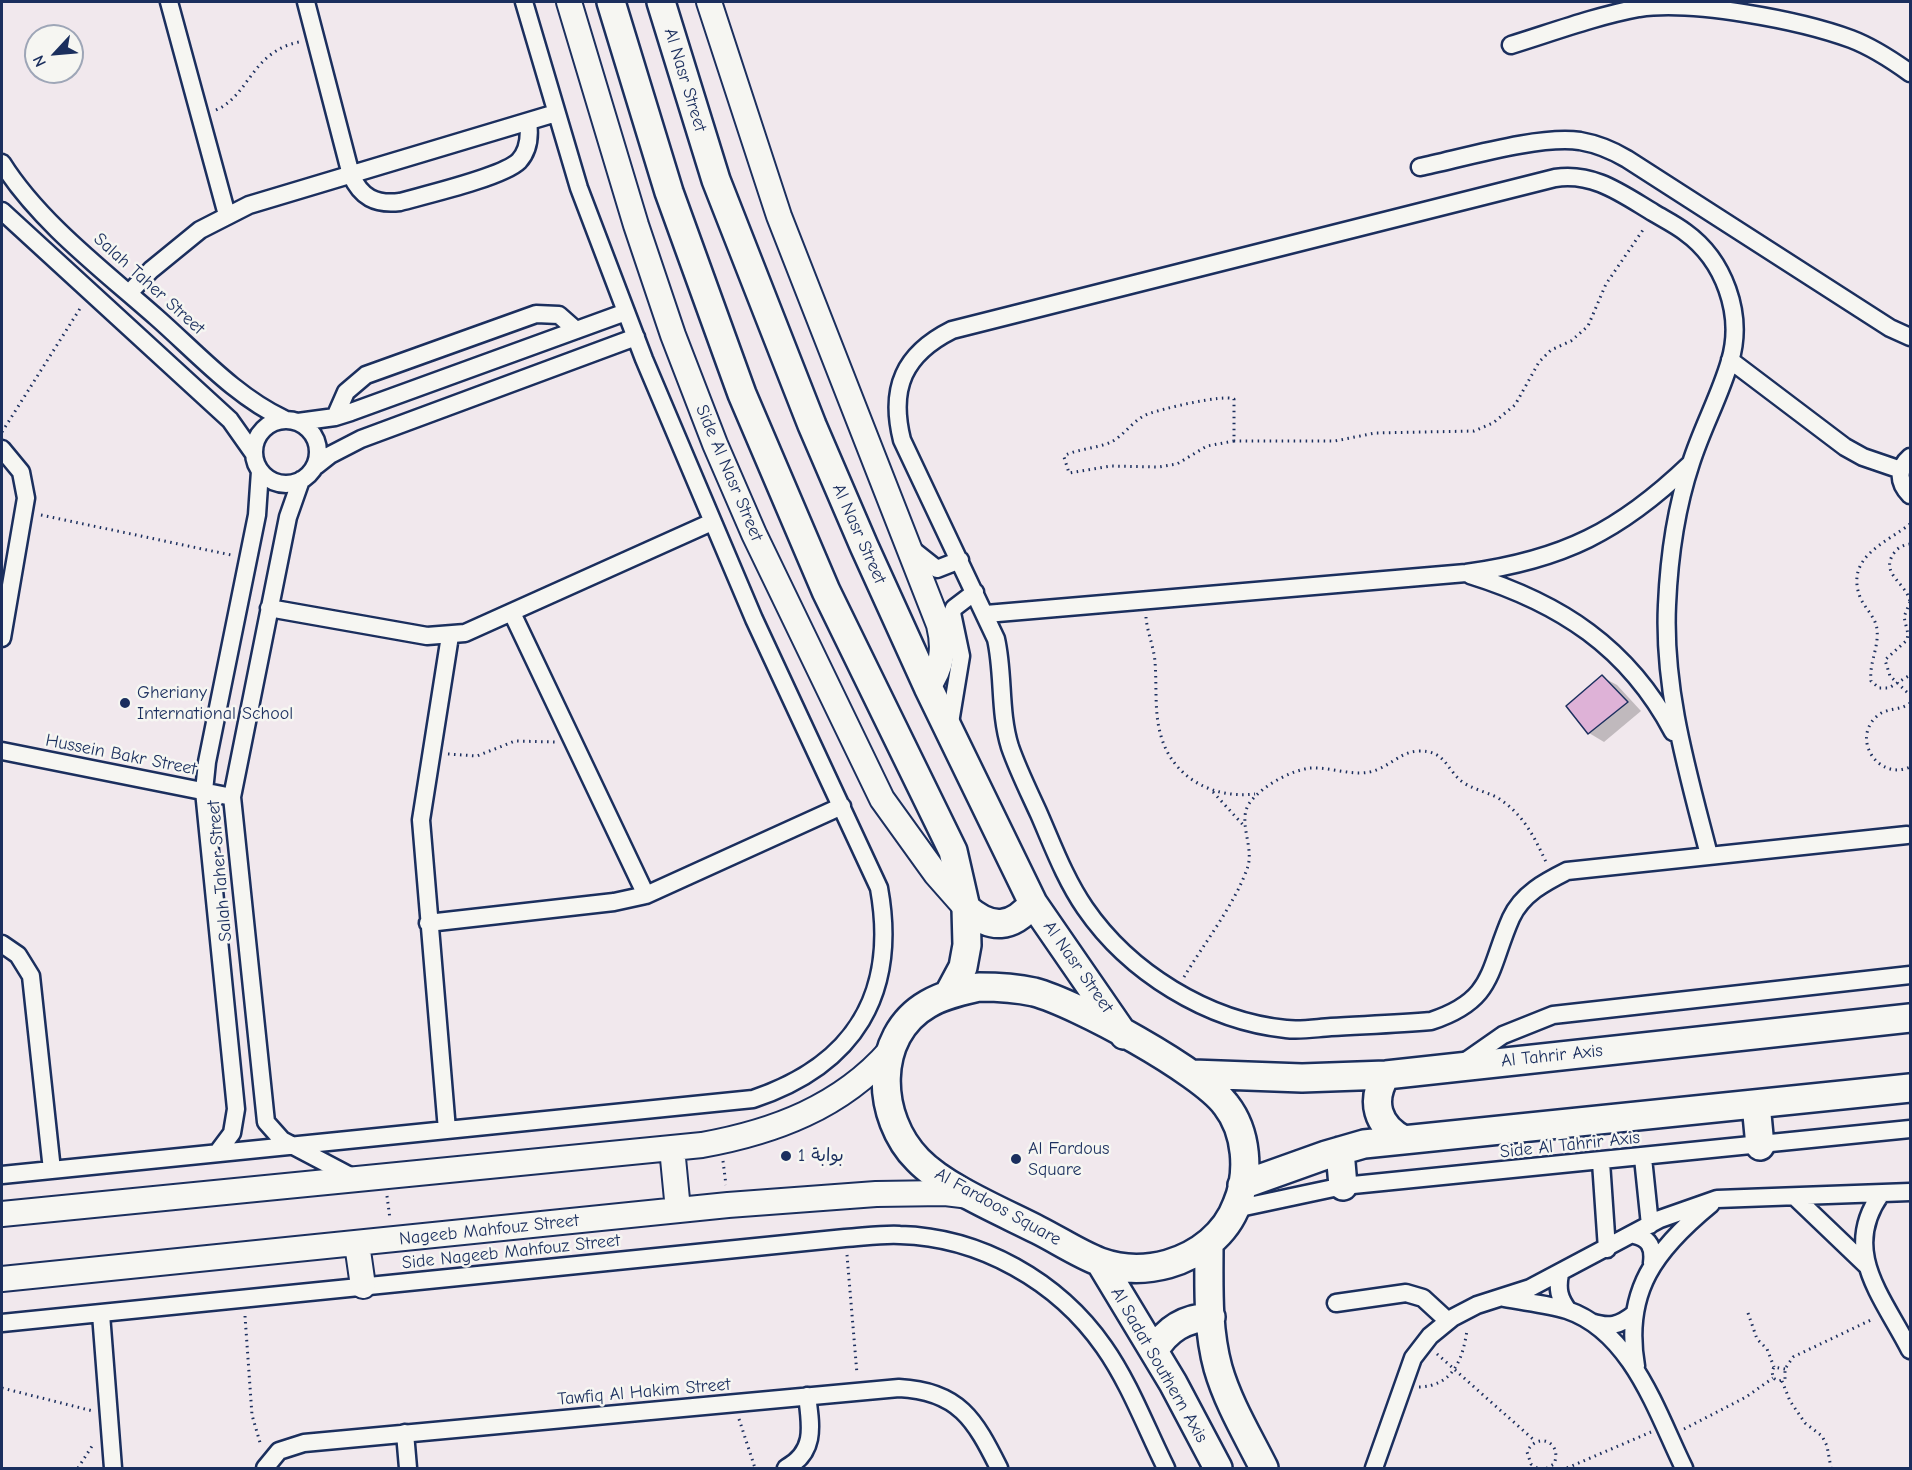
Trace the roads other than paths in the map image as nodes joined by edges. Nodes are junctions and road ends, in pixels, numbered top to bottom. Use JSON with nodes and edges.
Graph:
{"nodes":[{"id":1,"x":169,"y":2,"type":"edge"},
{"id":2,"x":306,"y":2,"type":"edge"},
{"id":3,"x":524,"y":2,"type":"edge"},
{"id":4,"x":569,"y":2,"type":"edge"},
{"id":5,"x":611,"y":2,"type":"edge"},
{"id":6,"x":661,"y":2,"type":"edge"},
{"id":7,"x":710,"y":2,"type":"edge"},
{"id":8,"x":1738,"y":7,"type":"edge"},
{"id":9,"x":1511,"y":45,"type":"dead end"},
{"id":10,"x":1911,"y":73,"type":"edge"},
{"id":11,"x":556,"y":113,"type":"junction"},
{"id":12,"x":528,"y":122,"type":"junction"},
{"id":13,"x":2,"y":163,"type":"edge"},
{"id":14,"x":1420,"y":167,"type":"dead end"},
{"id":15,"x":351,"y":175,"type":"junction"},
{"id":16,"x":2,"y":211,"type":"edge"},
{"id":17,"x":227,"y":215,"type":"junction"},
{"id":18,"x":129,"y":293,"type":"junction"},
{"id":19,"x":626,"y":312,"type":"junction"},
{"id":20,"x":576,"y":330,"type":"junction"},
{"id":21,"x":636,"y":337,"type":"junction"},
{"id":22,"x":1911,"y":337,"type":"edge"},
{"id":23,"x":525,"y":349,"type":"junction"},
{"id":24,"x":1730,"y":360,"type":"junction"},
{"id":25,"x":536,"y":374,"type":"junction"},
{"id":26,"x":335,"y":417,"type":"junction"},
{"id":27,"x":291,"y":420,"type":"junction"},
{"id":28,"x":2,"y":449,"type":"edge"},
{"id":29,"x":254,"y":454,"type":"junction"},
{"id":30,"x":1691,"y":463,"type":"junction"},
{"id":31,"x":1906,"y":464,"type":"edge"},
{"id":32,"x":316,"y":466,"type":"junction"},
{"id":33,"x":261,"y":471,"type":"junction"},
{"id":34,"x":302,"y":480,"type":"junction"},
{"id":35,"x":1911,"y":495,"type":"edge"},
{"id":36,"x":712,"y":522,"type":"junction"},
{"id":37,"x":908,"y":545,"type":"junction"},
{"id":38,"x":9,"y":556,"type":"edge"},
{"id":39,"x":960,"y":560,"type":"junction"},
{"id":40,"x":1466,"y":573,"type":"junction"},
{"id":41,"x":975,"y":592,"type":"junction"},
{"id":42,"x":269,"y":608,"type":"junction"},
{"id":43,"x":512,"y":613,"type":"junction"},
{"id":44,"x":986,"y":614,"type":"junction"},
{"id":45,"x":450,"y":636,"type":"junction"},
{"id":46,"x":2,"y":638,"type":"edge"},
{"id":47,"x":928,"y":687,"type":"junction"},
{"id":48,"x":949,"y":730,"type":"junction"},
{"id":49,"x":1683,"y":750,"type":"junction"},
{"id":50,"x":2,"y":751,"type":"edge"},
{"id":51,"x":204,"y":791,"type":"junction"},
{"id":52,"x":232,"y":797,"type":"junction"},
{"id":53,"x":842,"y":806,"type":"junction"},
{"id":54,"x":1909,"y":835,"type":"edge"},
{"id":55,"x":1709,"y":855,"type":"junction"},
{"id":56,"x":646,"y":895,"type":"junction"},
{"id":57,"x":1033,"y":903,"type":"junction"},
{"id":58,"x":966,"y":908,"type":"junction"},
{"id":59,"x":428,"y":923,"type":"junction"},
{"id":60,"x":2,"y":944,"type":"edge"},
{"id":61,"x":1911,"y":959,"type":"edge"},
{"id":62,"x":1902,"y":976,"type":"edge"},
{"id":63,"x":948,"y":995,"type":"junction"},
{"id":64,"x":1911,"y":1018,"type":"edge"},
{"id":65,"x":1124,"y":1035,"type":"junction"},
{"id":66,"x":890,"y":1051,"type":"junction"},
{"id":67,"x":1459,"y":1066,"type":"junction"},
{"id":68,"x":1193,"y":1074,"type":"junction"},
{"id":69,"x":1386,"y":1075,"type":"junction"},
{"id":70,"x":1911,"y":1088,"type":"edge"},
{"id":71,"x":1756,"y":1104,"type":"junction"},
{"id":72,"x":1911,"y":1129,"type":"edge"},
{"id":73,"x":447,"y":1130,"type":"junction"},
{"id":74,"x":1404,"y":1140,"type":"junction"},
{"id":75,"x":293,"y":1145,"type":"junction"},
{"id":76,"x":1760,"y":1146,"type":"junction"},
{"id":77,"x":672,"y":1148,"type":"junction"},
{"id":78,"x":1340,"y":1151,"type":"junction"},
{"id":79,"x":217,"y":1153,"type":"junction"},
{"id":80,"x":1643,"y":1158,"type":"junction"},
{"id":81,"x":1601,"y":1162,"type":"junction"},
{"id":82,"x":52,"y":1170,"type":"junction"},
{"id":83,"x":2,"y":1175,"type":"edge"},
{"id":84,"x":356,"y":1179,"type":"junction"},
{"id":85,"x":1343,"y":1186,"type":"junction"},
{"id":86,"x":1911,"y":1192,"type":"edge"},
{"id":87,"x":1881,"y":1194,"type":"junction"},
{"id":88,"x":976,"y":1197,"type":"junction"},
{"id":89,"x":1239,"y":1197,"type":"junction"},
{"id":90,"x":1796,"y":1198,"type":"junction"},
{"id":91,"x":1717,"y":1199,"type":"junction"},
{"id":92,"x":678,"y":1210,"type":"junction"},
{"id":93,"x":2,"y":1214,"type":"edge"},
{"id":94,"x":1650,"y":1225,"type":"junction"},
{"id":95,"x":1634,"y":1235,"type":"junction"},
{"id":96,"x":357,"y":1244,"type":"junction"},
{"id":97,"x":1209,"y":1244,"type":"junction"},
{"id":98,"x":1607,"y":1249,"type":"junction"},
{"id":99,"x":1100,"y":1262,"type":"junction"},
{"id":100,"x":1652,"y":1263,"type":"junction"},
{"id":101,"x":1866,"y":1265,"type":"junction"},
{"id":102,"x":1560,"y":1274,"type":"junction"},
{"id":103,"x":2,"y":1279,"type":"edge"},
{"id":104,"x":363,"y":1286,"type":"junction"},
{"id":105,"x":1504,"y":1298,"type":"junction"},
{"id":106,"x":1336,"y":1303,"type":"dead end"},
{"id":107,"x":1568,"y":1310,"type":"junction"},
{"id":108,"x":100,"y":1314,"type":"junction"},
{"id":109,"x":1634,"y":1314,"type":"junction"},
{"id":110,"x":1211,"y":1317,"type":"junction"},
{"id":111,"x":1448,"y":1321,"type":"junction"},
{"id":112,"x":1590,"y":1322,"type":"junction"},
{"id":113,"x":2,"y":1323,"type":"edge"},
{"id":114,"x":1911,"y":1350,"type":"edge"},
{"id":115,"x":1154,"y":1352,"type":"junction"},
{"id":116,"x":1637,"y":1373,"type":"junction"},
{"id":117,"x":807,"y":1396,"type":"junction"},
{"id":118,"x":405,"y":1433,"type":"junction"},
{"id":119,"x":268,"y":1464,"type":"edge"},
{"id":120,"x":113,"y":1468,"type":"edge"},
{"id":121,"x":408,"y":1468,"type":"edge"},
{"id":122,"x":786,"y":1468,"type":"edge"},
{"id":123,"x":999,"y":1468,"type":"edge"},
{"id":124,"x":1166,"y":1468,"type":"edge"},
{"id":125,"x":1218,"y":1468,"type":"edge"},
{"id":126,"x":1264,"y":1468,"type":"edge"},
{"id":127,"x":1374,"y":1468,"type":"edge"},
{"id":128,"x":1684,"y":1468,"type":"edge"}],
"edges":[{"from":1,"to":17,"type":"street"},
{"from":2,"to":15,"type":"street"},
{"from":3,"to":11,"type":"street"},
{"from":4,"to":58,"type":"street","name":"Side Al Nasr Street"},
{"from":5,"to":58,"type":"main road"},
{"from":6,"to":47,"type":"main road","name":"Al Nasr Street"},
{"from":7,"to":37,"type":"street"},
{"from":8,"to":9,"type":"street"},
{"from":8,"to":10,"type":"street"},
{"from":11,"to":12,"type":"street"},
{"from":11,"to":19,"type":"street"},
{"from":12,"to":15,"type":"street"},
{"from":12,"to":15,"type":"street"},
{"from":13,"to":18,"type":"street","name":"Salah Taher Street"},
{"from":14,"to":22,"type":"street"},
{"from":15,"to":17,"type":"street"},
{"from":16,"to":29,"type":"street"},
{"from":17,"to":18,"type":"street"},
{"from":18,"to":27,"type":"street","name":"Salah Taher Street"},
{"from":19,"to":20,"type":"street"},
{"from":19,"to":21,"type":"street"},
{"from":20,"to":23,"type":"street"},
{"from":20,"to":26,"type":"street"},
{"from":21,"to":25,"type":"street"},
{"from":21,"to":36,"type":"street"},
{"from":23,"to":25,"type":"street"},
{"from":23,"to":26,"type":"street"},
{"from":24,"to":30,"type":"street"},
{"from":24,"to":31,"type":"street"},
{"from":24,"to":39,"type":"street"},
{"from":25,"to":32,"type":"street"},
{"from":26,"to":27,"type":"street"},
{"from":27,"to":29,"type":"street"},
{"from":27,"to":32,"type":"street"},
{"from":28,"to":38,"type":"street"},
{"from":29,"to":33,"type":"street"},
{"from":30,"to":40,"type":"street"},
{"from":30,"to":49,"type":"street"},
{"from":31,"to":35,"type":"street"},
{"from":32,"to":34,"type":"street"},
{"from":33,"to":34,"type":"street"},
{"from":33,"to":51,"type":"street","name":"Salah Taher Street"},
{"from":34,"to":42,"type":"street","name":"Salah Taher Street"},
{"from":36,"to":43,"type":"street"},
{"from":36,"to":53,"type":"street"},
{"from":37,"to":39,"type":"street"},
{"from":37,"to":47,"type":"street"},
{"from":38,"to":46,"type":"street"},
{"from":39,"to":41,"type":"street"},
{"from":40,"to":44,"type":"street"},
{"from":40,"to":49,"type":"street"},
{"from":41,"to":44,"type":"street"},
{"from":41,"to":48,"type":"street"},
{"from":42,"to":45,"type":"street"},
{"from":42,"to":52,"type":"street","name":"Salah Taher Street"},
{"from":43,"to":45,"type":"street"},
{"from":43,"to":56,"type":"street"},
{"from":44,"to":55,"type":"street"},
{"from":45,"to":59,"type":"street"},
{"from":47,"to":48,"type":"main road","name":"Al Nasr Street"},
{"from":48,"to":57,"type":"main road","name":"Al Nasr Street"},
{"from":49,"to":55,"type":"street"},
{"from":50,"to":51,"type":"street","name":"Hussein Bakr Street"},
{"from":51,"to":52,"type":"street","name":"Hussein Bakr Street"},
{"from":51,"to":79,"type":"street","name":"Salah Taher Street"},
{"from":52,"to":75,"type":"street","name":"Salah Taher Street"},
{"from":53,"to":56,"type":"street"},
{"from":53,"to":73,"type":"street"},
{"from":54,"to":55,"type":"street"},
{"from":56,"to":59,"type":"street"},
{"from":57,"to":58,"type":"main road"},
{"from":57,"to":65,"type":"main road","name":"Al Nasr Street"},
{"from":58,"to":63,"type":"main road"},
{"from":59,"to":73,"type":"street"},
{"from":60,"to":82,"type":"street"},
{"from":61,"to":62,"type":"street"},
{"from":62,"to":67,"type":"street"},
{"from":63,"to":65,"type":"main road","name":"Al Fardoos Square"},
{"from":63,"to":66,"type":"main road","name":"Al Fardoos Square"},
{"from":64,"to":67,"type":"main road","name":"Al Tahrir Axis"},
{"from":65,"to":68,"type":"main road","name":"Al Fardoos Square"},
{"from":66,"to":77,"type":"street"},
{"from":66,"to":88,"type":"main road","name":"Al Fardoos Square"},
{"from":67,"to":69,"type":"main road","name":"Al Tahrir Axis"},
{"from":68,"to":69,"type":"main road","name":"Al Tahrir Axis"},
{"from":68,"to":89,"type":"main road","name":"Al Fardoos Square"},
{"from":69,"to":74,"type":"main road"},
{"from":70,"to":71,"type":"main road"},
{"from":71,"to":74,"type":"main road"},
{"from":71,"to":76,"type":"main road"},
{"from":72,"to":76,"type":"street","name":"Side Al Tahrir Axis"},
{"from":73,"to":75,"type":"street"},
{"from":74,"to":78,"type":"main road"},
{"from":75,"to":79,"type":"street"},
{"from":75,"to":84,"type":"street","name":"Salah Taher Street"},
{"from":76,"to":80,"type":"street","name":"Side Al Tahrir Axis"},
{"from":77,"to":84,"type":"street"},
{"from":77,"to":92,"type":"street"},
{"from":78,"to":85,"type":"main road"},
{"from":78,"to":89,"type":"main road"},
{"from":79,"to":82,"type":"street"},
{"from":80,"to":81,"type":"street","name":"Side Al Tahrir Axis"},
{"from":80,"to":94,"type":"street"},
{"from":81,"to":85,"type":"street","name":"Side Al Tahrir Axis"},
{"from":81,"to":98,"type":"street"},
{"from":82,"to":83,"type":"street"},
{"from":84,"to":93,"type":"street"},
{"from":85,"to":89,"type":"street","name":"Side Al Tahrir Axis"},
{"from":86,"to":87,"type":"street"},
{"from":87,"to":90,"type":"street"},
{"from":87,"to":101,"type":"street"},
{"from":88,"to":92,"type":"street","name":"Nageeb Mahfouz Street"},
{"from":88,"to":99,"type":"main road","name":"Al Fardoos Square"},
{"from":89,"to":97,"type":"main road","name":"Al Fardoos Square"},
{"from":90,"to":91,"type":"street"},
{"from":90,"to":101,"type":"street"},
{"from":91,"to":94,"type":"street"},
{"from":91,"to":100,"type":"street"},
{"from":92,"to":96,"type":"street","name":"Nageeb Mahfouz Street"},
{"from":94,"to":95,"type":"street"},
{"from":95,"to":98,"type":"street"},
{"from":95,"to":100,"type":"street"},
{"from":96,"to":103,"type":"street","name":"Nageeb Mahfouz Street"},
{"from":96,"to":104,"type":"street"},
{"from":97,"to":99,"type":"main road","name":"Al Fardoos Square"},
{"from":97,"to":110,"type":"main road"},
{"from":98,"to":102,"type":"street"},
{"from":99,"to":115,"type":"main road","name":"Al Sadat Southern Axis"},
{"from":100,"to":109,"type":"street"},
{"from":101,"to":114,"type":"street"},
{"from":102,"to":105,"type":"street"},
{"from":102,"to":107,"type":"street"},
{"from":104,"to":108,"type":"street","name":"Side Nageeb Mahfouz Street"},
{"from":104,"to":124,"type":"street","name":"Side Nageeb Mahfouz Street"},
{"from":105,"to":107,"type":"street"},
{"from":105,"to":111,"type":"street"},
{"from":106,"to":111,"type":"street"},
{"from":107,"to":112,"type":"street"},
{"from":108,"to":113,"type":"street","name":"Side Nageeb Mahfouz Street"},
{"from":108,"to":120,"type":"street"},
{"from":109,"to":112,"type":"street"},
{"from":109,"to":116,"type":"street"},
{"from":110,"to":115,"type":"main road"},
{"from":110,"to":126,"type":"main road"},
{"from":111,"to":127,"type":"street"},
{"from":112,"to":116,"type":"street"},
{"from":115,"to":125,"type":"main road","name":"Al Sadat Southern Axis"},
{"from":116,"to":128,"type":"street"},
{"from":117,"to":118,"type":"street","name":"Tawfiq Al Hakim Street"},
{"from":117,"to":122,"type":"street"},
{"from":117,"to":123,"type":"street","name":"Tawfiq Al Hakim Street"},
{"from":118,"to":119,"type":"street","name":"Tawfiq Al Hakim Street"},
{"from":118,"to":121,"type":"street"}]}
